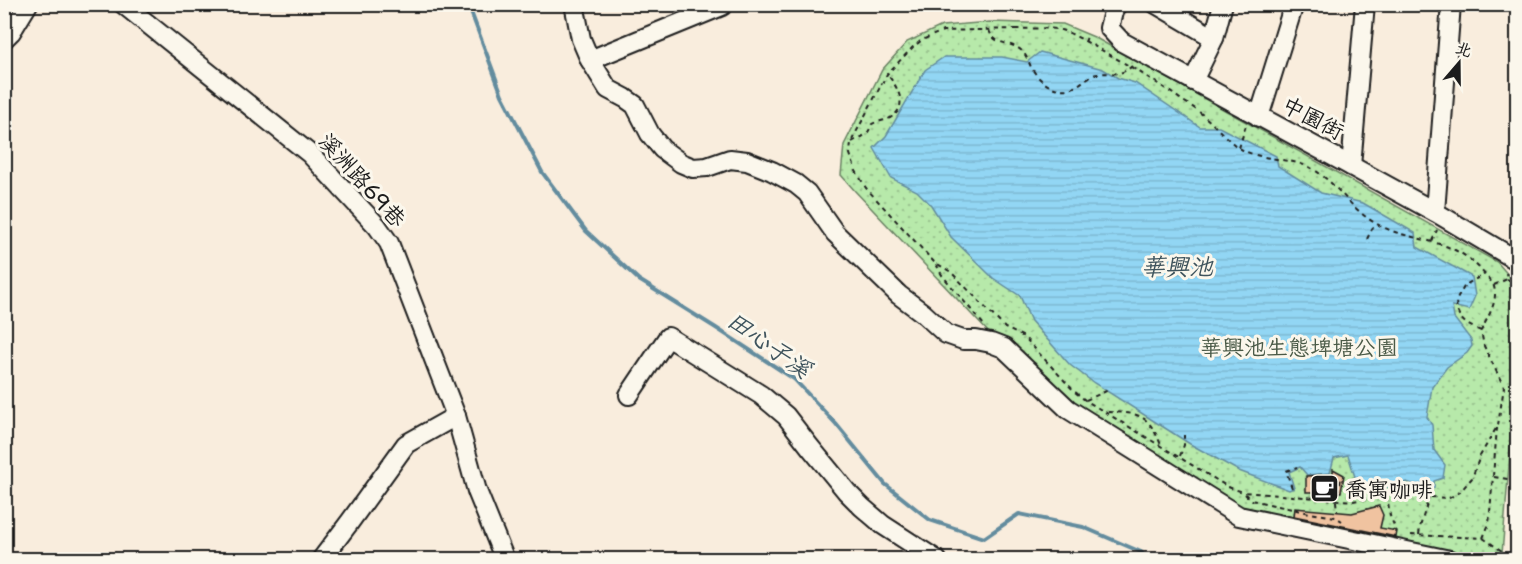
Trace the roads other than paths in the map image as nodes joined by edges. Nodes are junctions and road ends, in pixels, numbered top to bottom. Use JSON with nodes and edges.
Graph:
{"nodes":[{"id":1,"x":28,"y":4,"type":"edge"},
{"id":2,"x":123,"y":4,"type":"edge"},
{"id":3,"x":574,"y":4,"type":"edge"},
{"id":4,"x":1117,"y":4,"type":"edge"},
{"id":5,"x":1156,"y":4,"type":"edge"},
{"id":6,"x":1223,"y":4,"type":"edge"},
{"id":7,"x":1294,"y":4,"type":"edge"},
{"id":8,"x":1365,"y":4,"type":"edge"},
{"id":9,"x":1451,"y":4,"type":"edge"},
{"id":10,"x":722,"y":6,"type":"edge"},
{"id":11,"x":1214,"y":38,"type":"junction"},
{"id":12,"x":4,"y":39,"type":"edge"},
{"id":13,"x":590,"y":60,"type":"junction"},
{"id":14,"x":1193,"y":81,"type":"junction"},
{"id":15,"x":1253,"y":119,"type":"junction"},
{"id":16,"x":1351,"y":166,"type":"junction"},
{"id":17,"x":1436,"y":220,"type":"junction"},
{"id":18,"x":1512,"y":266,"type":"edge"},
{"id":19,"x":629,"y":395,"type":"dead end"},
{"id":20,"x":456,"y":416,"type":"junction"},
{"id":21,"x":321,"y":560,"type":"edge"},
{"id":22,"x":505,"y":560,"type":"edge"},
{"id":23,"x":937,"y":560,"type":"edge"},
{"id":24,"x":1450,"y":560,"type":"edge"}],
"edges":[{"from":1,"to":12,"type":"street"},
{"from":2,"to":20,"type":"street","name":"溪洲路69巷"},
{"from":3,"to":13,"type":"street"},
{"from":4,"to":14,"type":"street","name":"中園街"},
{"from":5,"to":11,"type":"street"},
{"from":6,"to":11,"type":"street"},
{"from":7,"to":15,"type":"street"},
{"from":8,"to":16,"type":"street"},
{"from":9,"to":17,"type":"street"},
{"from":10,"to":13,"type":"street"},
{"from":11,"to":14,"type":"street"},
{"from":13,"to":24,"type":"street"},
{"from":14,"to":15,"type":"street","name":"中園街"},
{"from":15,"to":16,"type":"street","name":"中園街"},
{"from":16,"to":17,"type":"street","name":"中園街"},
{"from":17,"to":18,"type":"street","name":"中園街"},
{"from":19,"to":23,"type":"street"},
{"from":20,"to":21,"type":"street"},
{"from":20,"to":22,"type":"street","name":"溪洲路69巷"}]}
